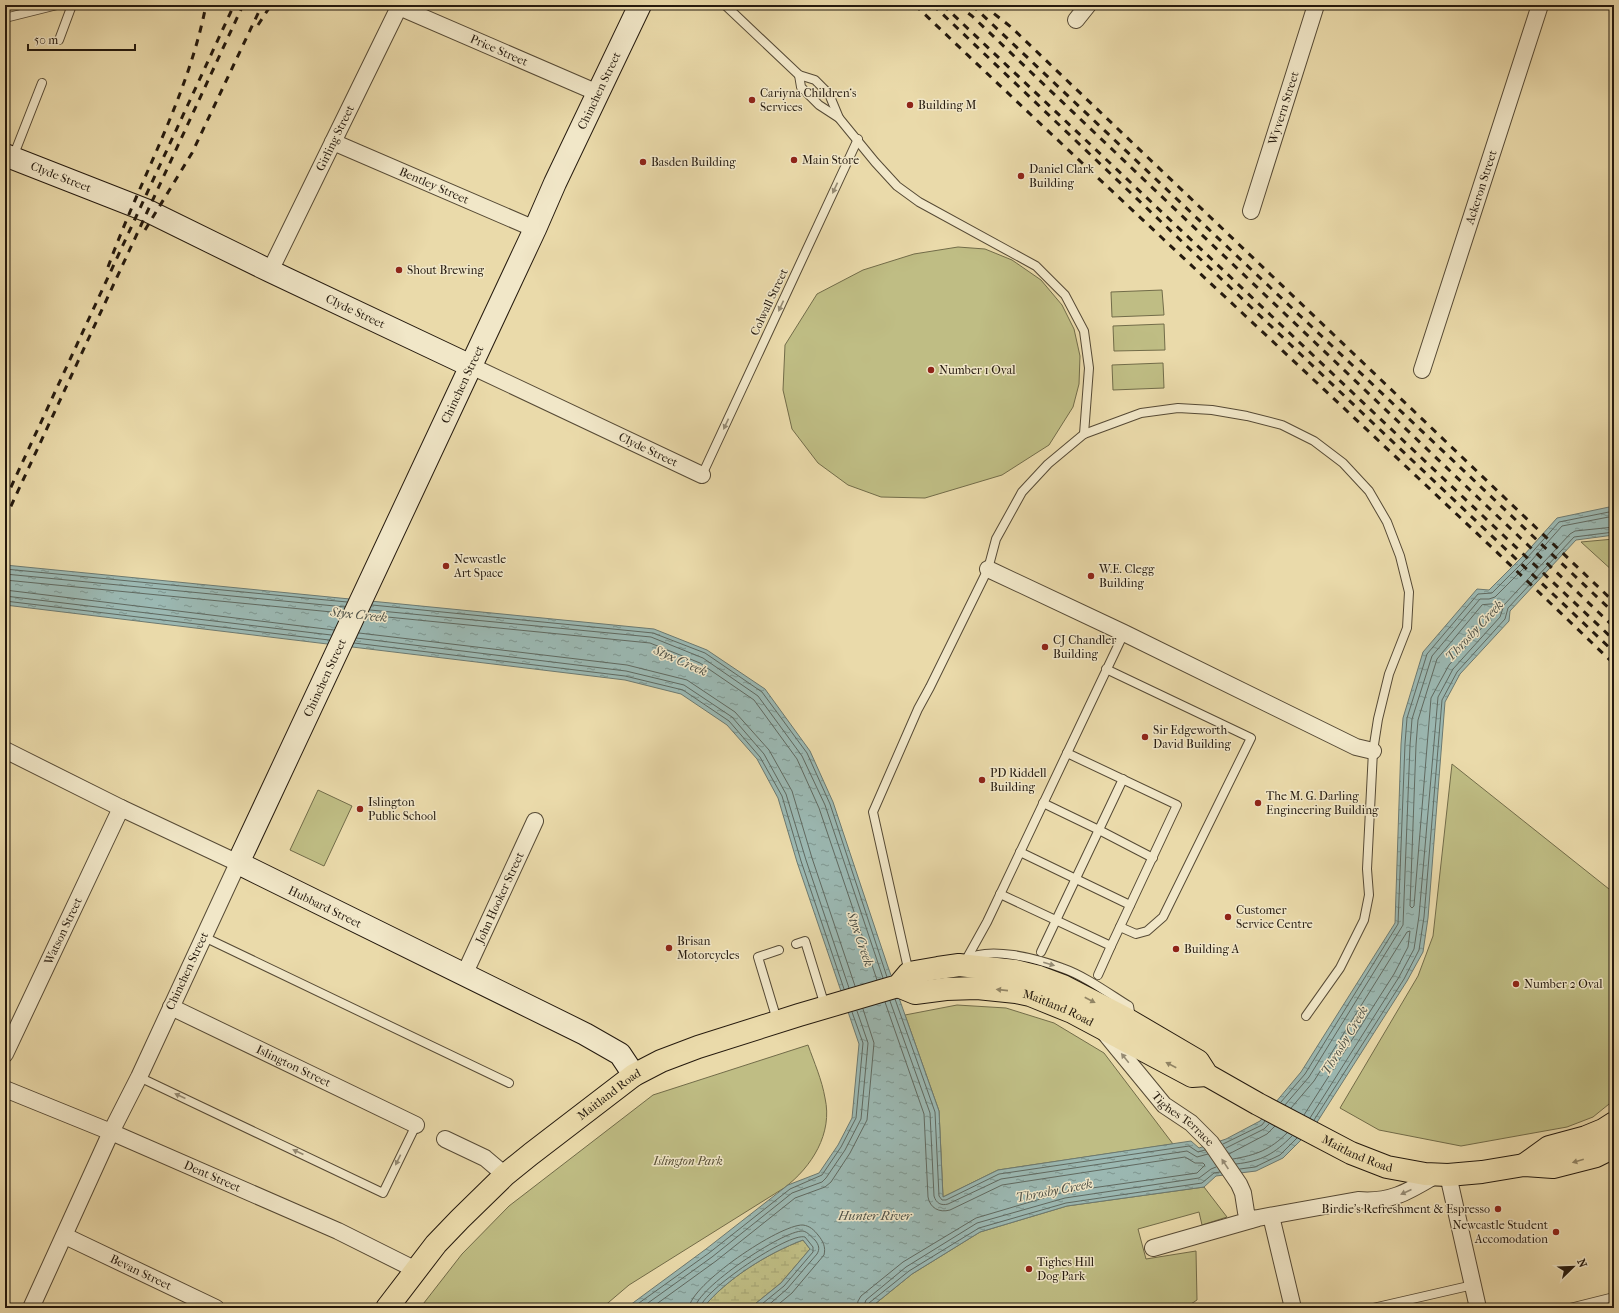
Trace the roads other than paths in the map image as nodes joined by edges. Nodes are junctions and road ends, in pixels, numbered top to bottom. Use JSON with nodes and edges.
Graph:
{"nodes":[{"id":1,"x":58,"y":5,"type":"edge"},
{"id":2,"x":72,"y":5,"type":"edge"},
{"id":3,"x":640,"y":5,"type":"edge"},
{"id":4,"x":725,"y":5,"type":"edge"},
{"id":5,"x":1088,"y":5,"type":"edge"},
{"id":6,"x":1316,"y":5,"type":"edge"},
{"id":7,"x":1540,"y":5,"type":"edge"},
{"id":8,"x":399,"y":6,"type":"edge"},
{"id":9,"x":5,"y":18,"type":"edge"},
{"id":10,"x":1076,"y":20,"type":"dead end"},
{"id":11,"x":59,"y":40,"type":"dead end"},
{"id":12,"x":799,"y":75,"type":"junction"},
{"id":13,"x":42,"y":83,"type":"dead end"},
{"id":14,"x":598,"y":93,"type":"junction"},
{"id":15,"x":839,"y":118,"type":"junction"},
{"id":16,"x":858,"y":139,"type":"junction"},
{"id":17,"x":333,"y":142,"type":"junction"},
{"id":18,"x":9,"y":156,"type":"edge"},
{"id":19,"x":1251,"y":211,"type":"dead end"},
{"id":20,"x":535,"y":229,"type":"junction"},
{"id":21,"x":270,"y":271,"type":"junction"},
{"id":22,"x":471,"y":366,"type":"junction"},
{"id":23,"x":1422,"y":370,"type":"dead end"},
{"id":24,"x":1084,"y":434,"type":"junction"},
{"id":25,"x":702,"y":475,"type":"joint"},
{"id":26,"x":988,"y":569,"type":"junction"},
{"id":27,"x":1124,"y":633,"type":"junction"},
{"id":28,"x":1106,"y":669,"type":"junction"},
{"id":29,"x":5,"y":750,"type":"edge"},
{"id":30,"x":1373,"y":751,"type":"junction"},
{"id":31,"x":1067,"y":753,"type":"junction"},
{"id":32,"x":1122,"y":779,"type":"junction"},
{"id":33,"x":1043,"y":803,"type":"junction"},
{"id":34,"x":121,"y":808,"type":"junction"},
{"id":35,"x":535,"y":821,"type":"dead end"},
{"id":36,"x":1099,"y":830,"type":"junction"},
{"id":37,"x":1020,"y":852,"type":"junction"},
{"id":38,"x":1153,"y":858,"type":"junction"},
{"id":39,"x":238,"y":863,"type":"junction"},
{"id":40,"x":1076,"y":879,"type":"junction"},
{"id":41,"x":1000,"y":894,"type":"junction"},
{"id":42,"x":1130,"y":905,"type":"junction"},
{"id":43,"x":1056,"y":920,"type":"junction"},
{"id":44,"x":1120,"y":927,"type":"junction"},
{"id":45,"x":204,"y":937,"type":"junction"},
{"id":46,"x":796,"y":944,"type":"dead end"},
{"id":47,"x":1110,"y":946,"type":"junction"},
{"id":48,"x":779,"y":950,"type":"dead end"},
{"id":49,"x":1041,"y":952,"type":"dead end"},
{"id":50,"x":963,"y":962,"type":"junction"},
{"id":51,"x":464,"y":975,"type":"junction"},
{"id":52,"x":1098,"y":975,"type":"dead end"},
{"id":53,"x":904,"y":980,"type":"junction"},
{"id":54,"x":835,"y":1004,"type":"junction"},
{"id":55,"x":171,"y":1006,"type":"junction"},
{"id":56,"x":1306,"y":1016,"type":"dead end"},
{"id":57,"x":777,"y":1021,"type":"junction"},
{"id":58,"x":1100,"y":1027,"type":"junction"},
{"id":59,"x":5,"y":1054,"type":"edge"},
{"id":60,"x":1207,"y":1075,"type":"junction"},
{"id":61,"x":634,"y":1076,"type":"junction"},
{"id":62,"x":139,"y":1077,"type":"junction"},
{"id":63,"x":509,"y":1083,"type":"dead end"},
{"id":64,"x":5,"y":1088,"type":"edge"},
{"id":65,"x":416,"y":1126,"type":"joint"},
{"id":66,"x":111,"y":1132,"type":"junction"},
{"id":67,"x":445,"y":1139,"type":"dead end"},
{"id":68,"x":1612,"y":1139,"type":"edge"},
{"id":69,"x":505,"y":1175,"type":"junction"},
{"id":70,"x":1442,"y":1175,"type":"junction"},
{"id":71,"x":1271,"y":1216,"type":"junction"},
{"id":72,"x":1250,"y":1220,"type":"junction"},
{"id":73,"x":65,"y":1236,"type":"junction"},
{"id":74,"x":1152,"y":1248,"type":"dead end"},
{"id":75,"x":416,"y":1270,"type":"junction"},
{"id":76,"x":1473,"y":1285,"type":"junction"},
{"id":77,"x":1614,"y":1297,"type":"edge"},
{"id":78,"x":1389,"y":1306,"type":"edge"},
{"id":79,"x":31,"y":1308,"type":"edge"},
{"id":80,"x":216,"y":1308,"type":"edge"},
{"id":81,"x":387,"y":1308,"type":"edge"},
{"id":82,"x":1293,"y":1308,"type":"edge"},
{"id":83,"x":1373,"y":1308,"type":"edge"},
{"id":84,"x":1478,"y":1308,"type":"edge"},
{"id":85,"x":1570,"y":1308,"type":"edge"}],
"edges":[{"from":1,"to":9,"type":"lane"},
{"from":2,"to":11,"type":"lane"},
{"from":3,"to":14,"type":"street","name":"Chinchen Street"},
{"from":4,"to":12,"type":"lane"},
{"from":5,"to":10,"type":"street"},
{"from":6,"to":19,"type":"street","name":"Wyvern Street"},
{"from":7,"to":23,"type":"street","name":"Ackeron Street"},
{"from":8,"to":14,"type":"street","name":"Price Street"},
{"from":8,"to":17,"type":"street","name":"Girling Street"},
{"from":12,"to":15,"type":"lane"},
{"from":12,"to":15,"type":"lane"},
{"from":13,"to":18,"type":"lane"},
{"from":14,"to":20,"type":"street","name":"Chinchen Street"},
{"from":15,"to":16,"type":"lane"},
{"from":16,"to":24,"type":"lane"},
{"from":16,"to":25,"type":"lane","name":"Colwall Street","one_way":true},
{"from":17,"to":20,"type":"street","name":"Bentley Street"},
{"from":17,"to":21,"type":"street","name":"Girling Street"},
{"from":18,"to":21,"type":"street","name":"Clyde Street"},
{"from":20,"to":22,"type":"street","name":"Chinchen Street"},
{"from":21,"to":22,"type":"street","name":"Clyde Street"},
{"from":22,"to":25,"type":"street","name":"Clyde Street"},
{"from":22,"to":39,"type":"street","name":"Chinchen Street"},
{"from":24,"to":26,"type":"lane"},
{"from":24,"to":30,"type":"lane"},
{"from":26,"to":27,"type":"street"},
{"from":26,"to":53,"type":"lane"},
{"from":27,"to":28,"type":"lane"},
{"from":27,"to":30,"type":"street"},
{"from":28,"to":31,"type":"lane"},
{"from":28,"to":44,"type":"lane"},
{"from":29,"to":34,"type":"street","name":"Hubbard Street"},
{"from":30,"to":56,"type":"lane"},
{"from":31,"to":32,"type":"lane"},
{"from":31,"to":33,"type":"lane"},
{"from":32,"to":36,"type":"lane"},
{"from":32,"to":38,"type":"lane"},
{"from":33,"to":36,"type":"lane"},
{"from":33,"to":37,"type":"lane"},
{"from":34,"to":39,"type":"street","name":"Hubbard Street"},
{"from":34,"to":59,"type":"street","name":"Watson Street"},
{"from":35,"to":51,"type":"street","name":"John Hooker Street"},
{"from":36,"to":38,"type":"lane"},
{"from":36,"to":40,"type":"lane"},
{"from":37,"to":40,"type":"lane"},
{"from":37,"to":41,"type":"lane"},
{"from":38,"to":42,"type":"lane"},
{"from":39,"to":45,"type":"street","name":"Chinchen Street"},
{"from":39,"to":51,"type":"street","name":"Hubbard Street"},
{"from":40,"to":42,"type":"lane"},
{"from":40,"to":43,"type":"lane"},
{"from":41,"to":43,"type":"lane"},
{"from":41,"to":50,"type":"lane"},
{"from":42,"to":44,"type":"lane"},
{"from":43,"to":47,"type":"lane"},
{"from":43,"to":49,"type":"lane"},
{"from":44,"to":47,"type":"lane"},
{"from":45,"to":55,"type":"street","name":"Chinchen Street"},
{"from":45,"to":63,"type":"lane"},
{"from":46,"to":54,"type":"lane"},
{"from":47,"to":52,"type":"lane"},
{"from":48,"to":57,"type":"lane"},
{"from":50,"to":53,"type":"main road","name":"Maitland Road"},
{"from":50,"to":60,"type":"main road","name":"Maitland Road","one_way":true},
{"from":51,"to":61,"type":"street","name":"Hubbard Street"},
{"from":53,"to":54,"type":"main road","name":"Maitland Road"},
{"from":58,"to":53,"type":"main road","name":"Maitland Road","one_way":true},
{"from":54,"to":57,"type":"main road","name":"Maitland Road"},
{"from":55,"to":62,"type":"street","name":"Chinchen Street"},
{"from":55,"to":65,"type":"street","name":"Islington Street"},
{"from":57,"to":61,"type":"main road","name":"Maitland Road"},
{"from":60,"to":58,"type":"main road","name":"Maitland Road","one_way":true},
{"from":72,"to":58,"type":"street","name":"Tighes Terrace","one_way":true},
{"from":60,"to":70,"type":"main road","name":"Maitland Road"},
{"from":61,"to":69,"type":"main road","name":"Maitland Road"},
{"from":65,"to":62,"type":"lane","one_way":true},
{"from":62,"to":66,"type":"street","name":"Chinchen Street"},
{"from":64,"to":66,"type":"street","name":"Dent Street"},
{"from":66,"to":73,"type":"street","name":"Chinchen Street"},
{"from":66,"to":75,"type":"street","name":"Dent Street"},
{"from":67,"to":69,"type":"street"},
{"from":68,"to":70,"type":"main road","name":"Maitland Road"},
{"from":69,"to":75,"type":"main road","name":"Maitland Road"},
{"from":70,"to":71,"type":"street","one_way":true},
{"from":70,"to":76,"type":"street"},
{"from":71,"to":72,"type":"street"},
{"from":71,"to":82,"type":"street"},
{"from":72,"to":74,"type":"street"},
{"from":73,"to":79,"type":"street","name":"Chinchen Street"},
{"from":73,"to":80,"type":"street","name":"Bevan Street"},
{"from":75,"to":81,"type":"main road","name":"Maitland Road"},
{"from":76,"to":78,"type":"lane"},
{"from":76,"to":84,"type":"street"},
{"from":77,"to":85,"type":"lane"},
{"from":78,"to":83,"type":"lane"}]}
